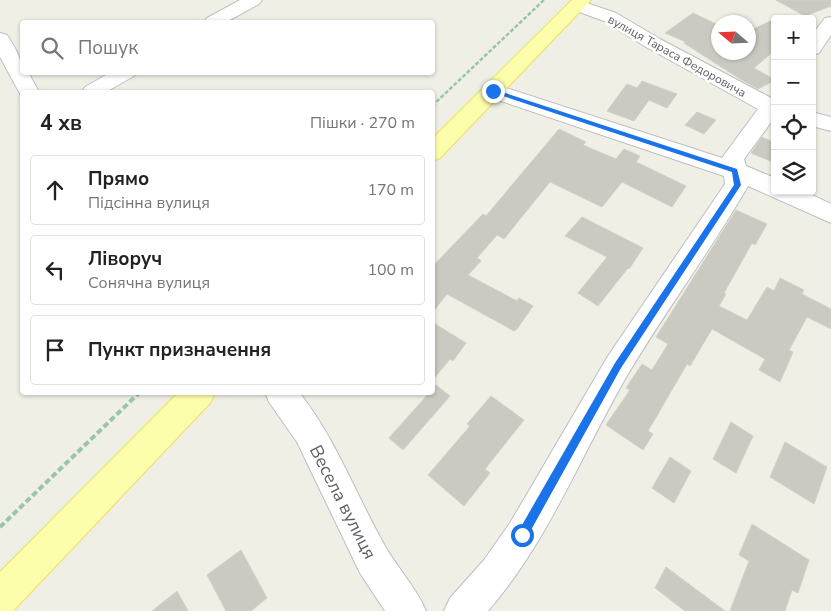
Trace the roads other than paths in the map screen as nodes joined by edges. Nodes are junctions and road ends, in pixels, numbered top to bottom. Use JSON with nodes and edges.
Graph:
{"nodes":[{"id":1,"x":253,"y":0,"type":"edge"},
{"id":2,"x":580,"y":3,"type":"edge"},
{"id":3,"x":218,"y":20,"type":"edge"},
{"id":4,"x":831,"y":22,"type":"edge"},
{"id":5,"x":0,"y":39,"type":"edge"},
{"id":6,"x":816,"y":43,"type":"edge"},
{"id":7,"x":122,"y":75,"type":"edge"},
{"id":8,"x":28,"y":90,"type":"edge"},
{"id":9,"x":96,"y":90,"type":"edge"},
{"id":10,"x":493,"y":91,"type":"junction"},
{"id":11,"x":770,"y":102,"type":"edge"},
{"id":12,"x":816,"y":120,"type":"edge"},
{"id":13,"x":831,"y":124,"type":"edge"},
{"id":14,"x":435,"y":150,"type":"edge"},
{"id":15,"x":735,"y":171,"type":"junction"},
{"id":16,"x":771,"y":186,"type":"edge"},
{"id":17,"x":790,"y":195,"type":"edge"},
{"id":18,"x":831,"y":214,"type":"edge"},
{"id":19,"x":197,"y":395,"type":"edge"},
{"id":20,"x":282,"y":395,"type":"edge"},
{"id":21,"x":0,"y":598,"type":"edge"},
{"id":22,"x":406,"y":611,"type":"edge"},
{"id":23,"x":463,"y":611,"type":"edge"}],
"edges":[{"from":1,"to":3,"type":"street"},
{"from":2,"to":10,"type":"main road"},
{"from":2,"to":11,"type":"street","name":"вулиця Тараса Федоровича"},
{"from":4,"to":6,"type":"street"},
{"from":5,"to":8,"type":"street"},
{"from":7,"to":9,"type":"street"},
{"from":10,"to":14,"type":"main road"},
{"from":10,"to":15,"type":"street"},
{"from":11,"to":15,"type":"street"},
{"from":12,"to":13,"type":"street"},
{"from":15,"to":16,"type":"street"},
{"from":15,"to":23,"type":"street"},
{"from":17,"to":18,"type":"street"},
{"from":19,"to":21,"type":"main road"},
{"from":20,"to":22,"type":"street","name":"Весела вулиця"}]}
